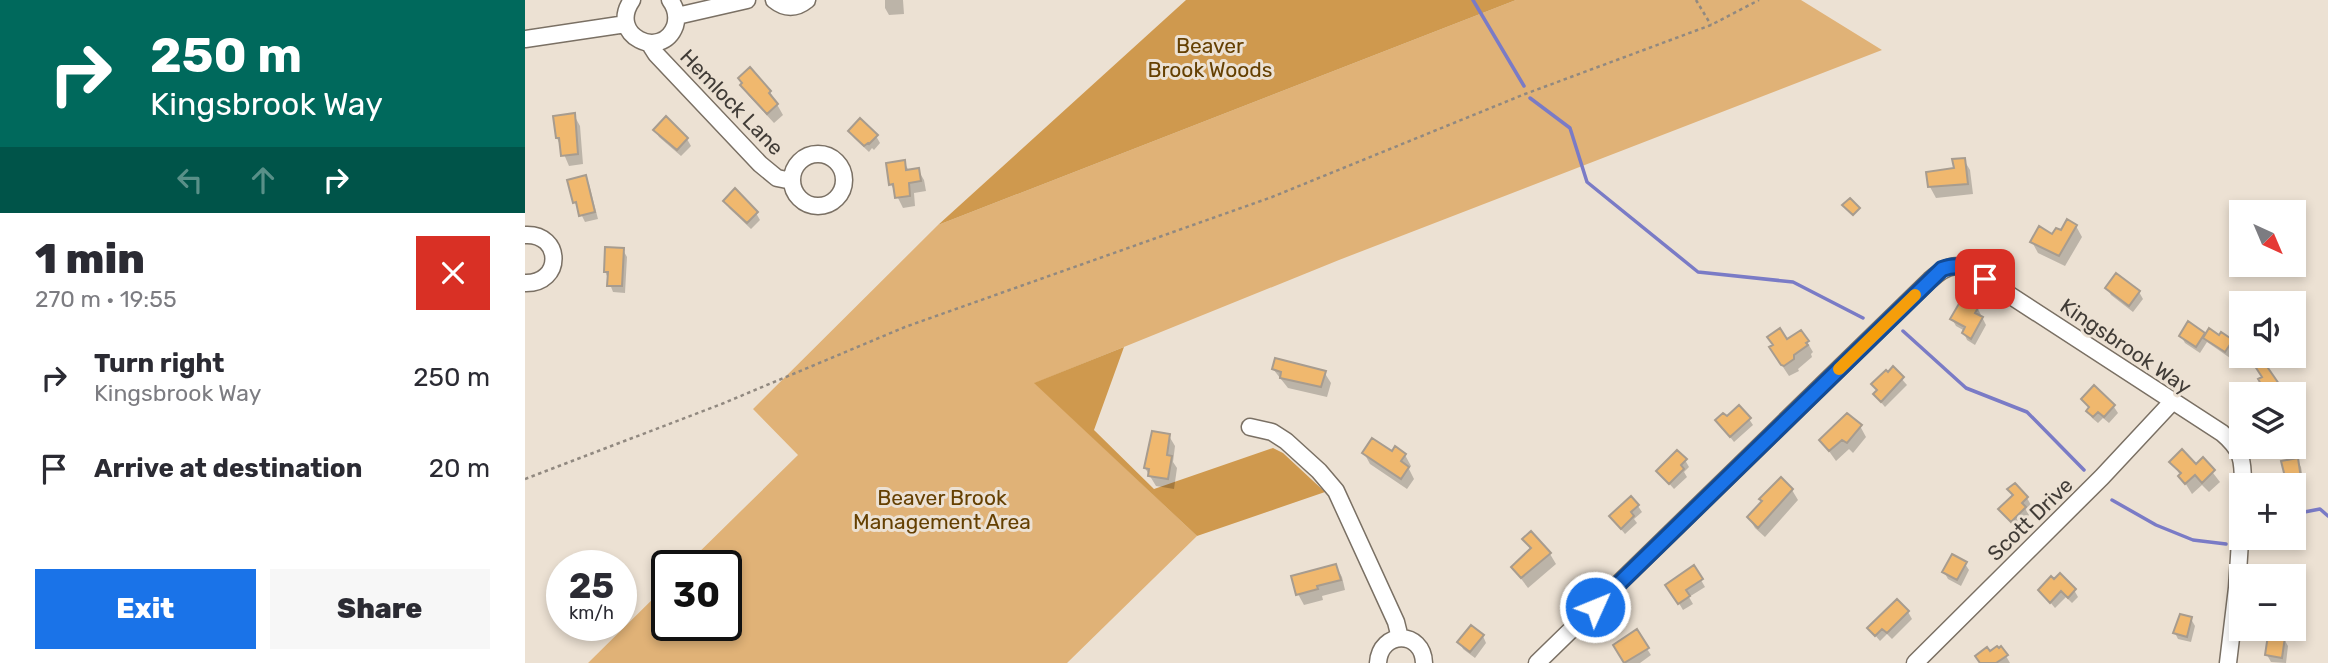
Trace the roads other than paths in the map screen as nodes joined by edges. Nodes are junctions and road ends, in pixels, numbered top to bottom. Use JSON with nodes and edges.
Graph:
{"nodes":[{"id":1,"x":632,"y":0,"type":"edge"},
{"id":2,"x":670,"y":0,"type":"edge"},
{"id":3,"x":747,"y":0,"type":"edge"},
{"id":4,"x":774,"y":0,"type":"edge"},
{"id":5,"x":807,"y":0,"type":"edge"},
{"id":6,"x":677,"y":16,"type":"junction"},
{"id":7,"x":626,"y":24,"type":"junction"},
{"id":8,"x":525,"y":39,"type":"edge"},
{"id":9,"x":649,"y":43,"type":"junction"},
{"id":10,"x":792,"y":181,"type":"dead end"},
{"id":11,"x":525,"y":235,"type":"edge"},
{"id":12,"x":525,"y":283,"type":"edge"},
{"id":13,"x":2172,"y":402,"type":"junction"},
{"id":14,"x":1250,"y":427,"type":"dead end"},
{"id":15,"x":2243,"y":473,"type":"edge"},
{"id":16,"x":2239,"y":550,"type":"edge"},
{"id":17,"x":1400,"y":638,"type":"junction"},
{"id":18,"x":1923,"y":660,"type":"edge"},
{"id":19,"x":1378,"y":663,"type":"edge"},
{"id":20,"x":1424,"y":663,"type":"edge"},
{"id":21,"x":1537,"y":663,"type":"edge"},
{"id":22,"x":2228,"y":663,"type":"edge"}],
"edges":[{"from":1,"to":7,"type":"street"},
{"from":2,"to":6,"type":"street"},
{"from":3,"to":6,"type":"street"},
{"from":4,"to":5,"type":"street"},
{"from":6,"to":9,"type":"street"},
{"from":7,"to":8,"type":"street"},
{"from":7,"to":9,"type":"street","name":"Hemlock Lane"},
{"from":9,"to":10,"type":"street","name":"Hemlock Lane"},
{"from":11,"to":12,"type":"street"},
{"from":13,"to":15,"type":"street","name":"Kingsbrook Way"},
{"from":13,"to":18,"type":"street","name":"Scott Drive"},
{"from":13,"to":21,"type":"street","name":"Kingsbrook Way"},
{"from":14,"to":17,"type":"street"},
{"from":16,"to":22,"type":"street"},
{"from":17,"to":19,"type":"street"},
{"from":17,"to":20,"type":"street"}]}
